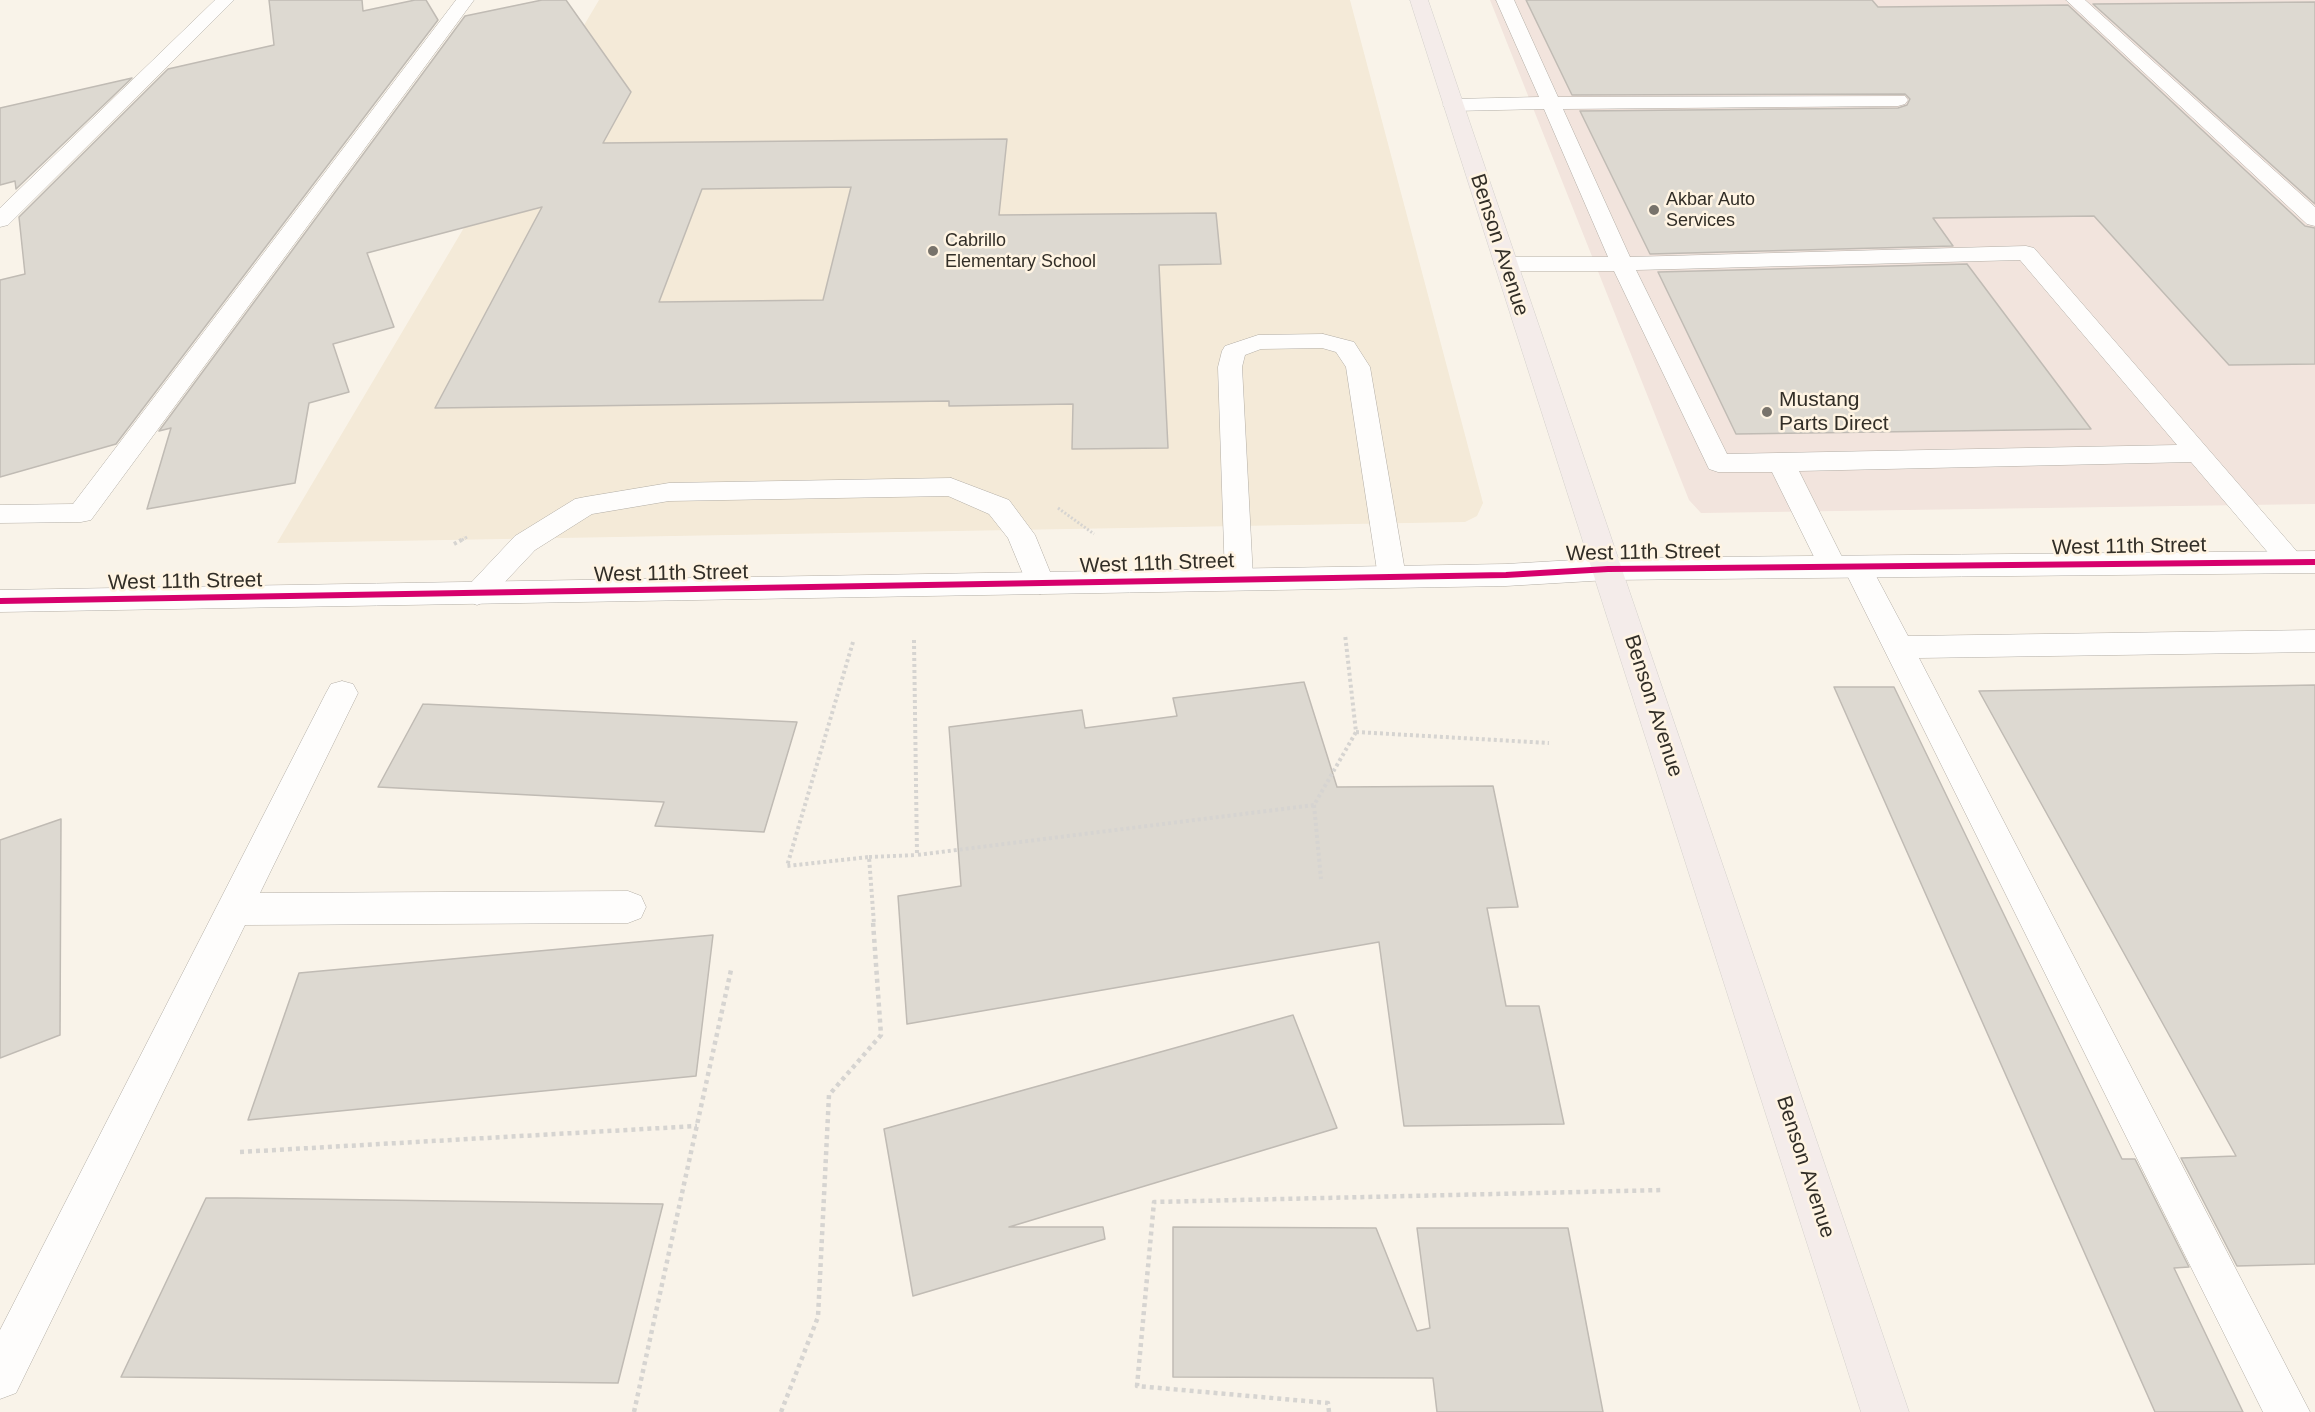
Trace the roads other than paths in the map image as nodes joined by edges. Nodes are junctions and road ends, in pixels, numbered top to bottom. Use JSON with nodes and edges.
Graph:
{"nodes":[{"id":1,"x":225,"y":0,"type":"edge"},
{"id":2,"x":465,"y":0,"type":"edge"},
{"id":3,"x":1419,"y":0,"type":"edge"},
{"id":4,"x":1505,"y":0,"type":"edge"},
{"id":5,"x":2075,"y":0,"type":"edge"},
{"id":6,"x":1898,"y":100,"type":"dead end"},
{"id":7,"x":1551,"y":104,"type":"junction"},
{"id":8,"x":1453,"y":105,"type":"junction"},
{"id":9,"x":2315,"y":219,"type":"edge"},
{"id":10,"x":0,"y":220,"type":"edge"},
{"id":11,"x":1505,"y":264,"type":"junction"},
{"id":12,"x":1622,"y":264,"type":"junction"},
{"id":13,"x":2199,"y":453,"type":"junction"},
{"id":14,"x":1781,"y":463,"type":"junction"},
{"id":15,"x":0,"y":514,"type":"edge"},
{"id":16,"x":2308,"y":564,"type":"edge"},
{"id":17,"x":1844,"y":566,"type":"junction"},
{"id":18,"x":1608,"y":569,"type":"junction"},
{"id":19,"x":1392,"y":577,"type":"junction"},
{"id":20,"x":1239,"y":578,"type":"junction"},
{"id":21,"x":1040,"y":584,"type":"junction"},
{"id":22,"x":477,"y":594,"type":"junction"},
{"id":23,"x":0,"y":601,"type":"edge"},
{"id":24,"x":2315,"y":641,"type":"edge"},
{"id":25,"x":1898,"y":647,"type":"junction"},
{"id":26,"x":342,"y":693,"type":"dead end"},
{"id":27,"x":628,"y":908,"type":"dead end"},
{"id":28,"x":233,"y":909,"type":"junction"},
{"id":29,"x":0,"y":1377,"type":"edge"},
{"id":30,"x":1885,"y":1412,"type":"edge"},
{"id":31,"x":2287,"y":1412,"type":"edge"}],
"edges":[{"from":1,"to":10,"type":"lane"},
{"from":2,"to":15,"type":"lane"},
{"from":3,"to":8,"type":"main road","name":"Benson Avenue"},
{"from":4,"to":7,"type":"lane"},
{"from":5,"to":9,"type":"lane"},
{"from":6,"to":7,"type":"lane"},
{"from":7,"to":8,"type":"lane"},
{"from":7,"to":12,"type":"lane"},
{"from":8,"to":11,"type":"main road","name":"Benson Avenue"},
{"from":11,"to":12,"type":"lane"},
{"from":11,"to":18,"type":"main road","name":"Benson Avenue"},
{"from":12,"to":13,"type":"lane"},
{"from":12,"to":14,"type":"lane"},
{"from":13,"to":14,"type":"lane"},
{"from":13,"to":16,"type":"lane"},
{"from":14,"to":17,"type":"lane"},
{"from":16,"to":17,"type":"street","name":"West 11th Street"},
{"from":17,"to":18,"type":"street","name":"West 11th Street"},
{"from":17,"to":25,"type":"lane"},
{"from":18,"to":19,"type":"street","name":"West 11th Street"},
{"from":18,"to":30,"type":"main road","name":"Benson Avenue"},
{"from":19,"to":20,"type":"street","name":"West 11th Street"},
{"from":19,"to":20,"type":"lane"},
{"from":20,"to":21,"type":"street","name":"West 11th Street"},
{"from":21,"to":22,"type":"street","name":"West 11th Street"},
{"from":21,"to":22,"type":"lane"},
{"from":22,"to":23,"type":"street","name":"West 11th Street"},
{"from":24,"to":25,"type":"lane"},
{"from":25,"to":31,"type":"lane"},
{"from":26,"to":28,"type":"lane"},
{"from":27,"to":28,"type":"lane"},
{"from":28,"to":29,"type":"lane"}]}
